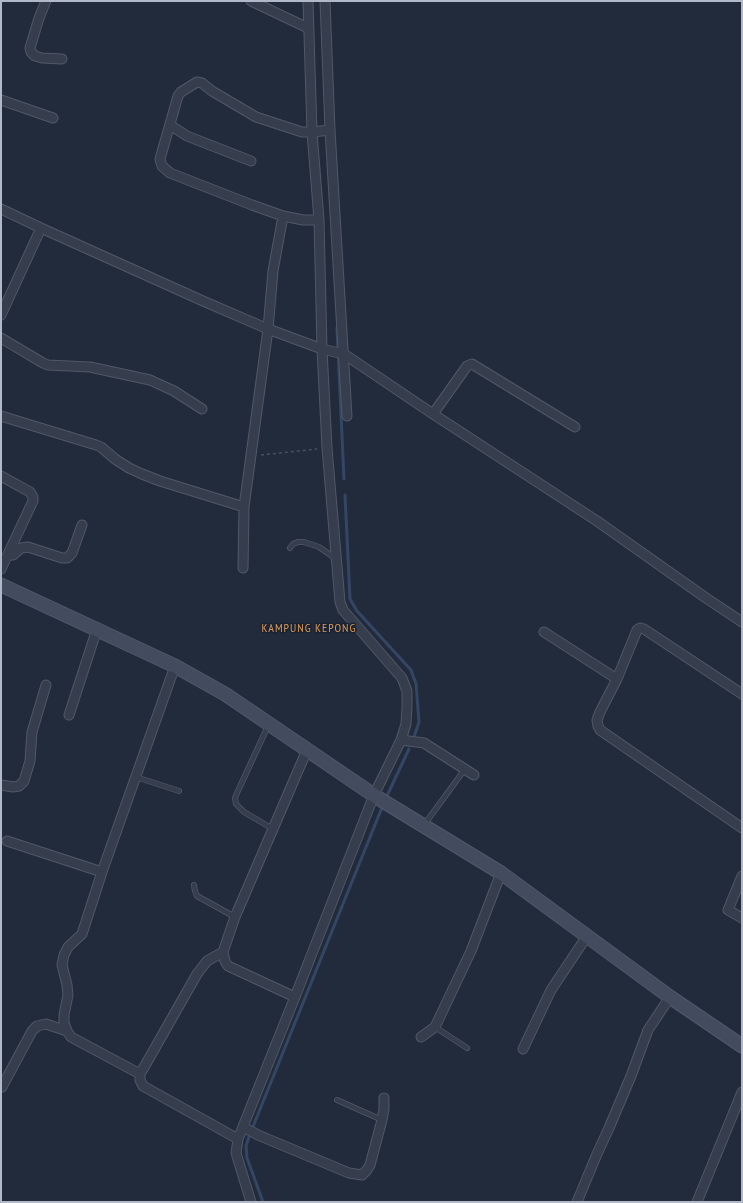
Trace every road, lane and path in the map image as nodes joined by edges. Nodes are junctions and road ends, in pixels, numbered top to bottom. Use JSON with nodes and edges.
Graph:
{"nodes":[{"id":1,"x":46,"y":1,"type":"edge"},
{"id":2,"x":251,"y":1,"type":"edge"},
{"id":3,"x":308,"y":1,"type":"edge"},
{"id":4,"x":325,"y":1,"type":"edge"},
{"id":5,"x":308,"y":28,"type":"junction"},
{"id":6,"x":62,"y":59,"type":"dead end"},
{"id":7,"x":1,"y":100,"type":"edge"},
{"id":8,"x":53,"y":118,"type":"dead end"},
{"id":9,"x":170,"y":125,"type":"junction"},
{"id":10,"x":329,"y":130,"type":"junction"},
{"id":11,"x":313,"y":132,"type":"junction"},
{"id":12,"x":251,"y":161,"type":"dead end"},
{"id":13,"x":1,"y":209,"type":"edge"},
{"id":14,"x":283,"y":216,"type":"junction"},
{"id":15,"x":319,"y":220,"type":"junction"},
{"id":16,"x":42,"y":228,"type":"junction"},
{"id":17,"x":1,"y":315,"type":"edge"},
{"id":18,"x":268,"y":329,"type":"junction"},
{"id":19,"x":1,"y":338,"type":"edge"},
{"id":20,"x":324,"y":349,"type":"junction"},
{"id":21,"x":342,"y":354,"type":"junction"},
{"id":22,"x":202,"y":409,"type":"dead end"},
{"id":23,"x":433,"y":414,"type":"junction"},
{"id":24,"x":1,"y":416,"type":"edge"},
{"id":25,"x":347,"y":416,"type":"dead end"},
{"id":26,"x":575,"y":427,"type":"dead end"},
{"id":27,"x":327,"y":448,"type":"junction"},
{"id":28,"x":250,"y":456,"type":"junction"},
{"id":29,"x":1,"y":476,"type":"edge"},
{"id":30,"x":244,"y":507,"type":"junction"},
{"id":31,"x":82,"y":525,"type":"dead end"},
{"id":32,"x":290,"y":548,"type":"dead end"},
{"id":33,"x":8,"y":555,"type":"junction"},
{"id":34,"x":336,"y":559,"type":"junction"},
{"id":35,"x":243,"y":568,"type":"dead end"},
{"id":36,"x":1,"y":569,"type":"edge"},
{"id":37,"x":1,"y":585,"type":"edge"},
{"id":38,"x":742,"y":622,"type":"edge"},
{"id":39,"x":97,"y":629,"type":"junction"},
{"id":40,"x":544,"y":632,"type":"dead end"},
{"id":41,"x":175,"y":666,"type":"junction"},
{"id":42,"x":617,"y":679,"type":"junction"},
{"id":43,"x":46,"y":685,"type":"dead end"},
{"id":44,"x":742,"y":694,"type":"edge"},
{"id":45,"x":68,"y":715,"type":"dead end"},
{"id":46,"x":269,"y":724,"type":"junction"},
{"id":47,"x":401,"y":740,"type":"junction"},
{"id":48,"x":307,"y":750,"type":"junction"},
{"id":49,"x":465,"y":769,"type":"junction"},
{"id":50,"x":474,"y":775,"type":"dead end"},
{"id":51,"x":136,"y":778,"type":"junction"},
{"id":52,"x":1,"y":785,"type":"edge"},
{"id":53,"x":179,"y":791,"type":"dead end"},
{"id":54,"x":376,"y":797,"type":"junction"},
{"id":55,"x":423,"y":826,"type":"junction"},
{"id":56,"x":742,"y":828,"type":"edge"},
{"id":57,"x":273,"y":829,"type":"junction"},
{"id":58,"x":7,"y":841,"type":"dead end"},
{"id":59,"x":102,"y":872,"type":"junction"},
{"id":60,"x":501,"y":873,"type":"junction"},
{"id":61,"x":742,"y":876,"type":"edge"},
{"id":62,"x":194,"y":885,"type":"dead end"},
{"id":63,"x":235,"y":917,"type":"junction"},
{"id":64,"x":742,"y":918,"type":"edge"},
{"id":65,"x":587,"y":936,"type":"junction"},
{"id":66,"x":223,"y":952,"type":"junction"},
{"id":67,"x":295,"y":997,"type":"junction"},
{"id":68,"x":670,"y":997,"type":"junction"},
{"id":69,"x":435,"y":1027,"type":"junction"},
{"id":70,"x":66,"y":1031,"type":"junction"},
{"id":71,"x":421,"y":1037,"type":"dead end"},
{"id":72,"x":742,"y":1046,"type":"edge"},
{"id":73,"x":467,"y":1048,"type":"dead end"},
{"id":74,"x":523,"y":1050,"type":"dead end"},
{"id":75,"x":140,"y":1074,"type":"junction"},
{"id":76,"x":2,"y":1087,"type":"edge"},
{"id":77,"x":742,"y":1092,"type":"edge"},
{"id":78,"x":384,"y":1098,"type":"dead end"},
{"id":79,"x":337,"y":1100,"type":"dead end"},
{"id":80,"x":382,"y":1120,"type":"junction"},
{"id":81,"x":245,"y":1128,"type":"junction"},
{"id":82,"x":238,"y":1139,"type":"junction"},
{"id":83,"x":251,"y":1202,"type":"edge"},
{"id":84,"x":577,"y":1202,"type":"edge"},
{"id":85,"x":697,"y":1202,"type":"edge"}],
"edges":[{"from":1,"to":6,"type":"street"},
{"from":2,"to":5,"type":"street"},
{"from":3,"to":5,"type":"street"},
{"from":4,"to":10,"type":"street"},
{"from":5,"to":11,"type":"street"},
{"from":7,"to":8,"type":"street"},
{"from":9,"to":11,"type":"street"},
{"from":9,"to":12,"type":"street"},
{"from":9,"to":14,"type":"street"},
{"from":10,"to":11,"type":"street"},
{"from":10,"to":21,"type":"street"},
{"from":11,"to":15,"type":"street"},
{"from":13,"to":16,"type":"street"},
{"from":14,"to":15,"type":"street"},
{"from":14,"to":18,"type":"street"},
{"from":15,"to":20,"type":"street"},
{"from":16,"to":17,"type":"street"},
{"from":16,"to":18,"type":"street"},
{"from":18,"to":20,"type":"street"},
{"from":18,"to":28,"type":"street"},
{"from":19,"to":22,"type":"street"},
{"from":20,"to":21,"type":"street"},
{"from":20,"to":27,"type":"street"},
{"from":21,"to":23,"type":"street"},
{"from":21,"to":25,"type":"street"},
{"from":23,"to":26,"type":"street"},
{"from":23,"to":38,"type":"street"},
{"from":24,"to":30,"type":"street"},
{"from":27,"to":28,"type":"path"},
{"from":27,"to":34,"type":"street"},
{"from":28,"to":30,"type":"street"},
{"from":29,"to":33,"type":"street"},
{"from":30,"to":35,"type":"street"},
{"from":31,"to":33,"type":"street"},
{"from":32,"to":34,"type":"lane"},
{"from":33,"to":36,"type":"street"},
{"from":34,"to":47,"type":"street"},
{"from":37,"to":39,"type":"main road"},
{"from":39,"to":41,"type":"main road"},
{"from":39,"to":45,"type":"street"},
{"from":40,"to":42,"type":"street"},
{"from":41,"to":46,"type":"main road"},
{"from":41,"to":51,"type":"street"},
{"from":42,"to":44,"type":"street"},
{"from":42,"to":56,"type":"street"},
{"from":43,"to":52,"type":"street"},
{"from":46,"to":48,"type":"main road"},
{"from":46,"to":57,"type":"lane"},
{"from":47,"to":49,"type":"street"},
{"from":47,"to":54,"type":"street"},
{"from":48,"to":54,"type":"main road"},
{"from":48,"to":57,"type":"street"},
{"from":49,"to":50,"type":"street"},
{"from":49,"to":55,"type":"lane"},
{"from":51,"to":53,"type":"lane"},
{"from":51,"to":59,"type":"street"},
{"from":54,"to":55,"type":"main road"},
{"from":54,"to":67,"type":"street"},
{"from":55,"to":60,"type":"main road"},
{"from":57,"to":63,"type":"street"},
{"from":58,"to":59,"type":"street"},
{"from":59,"to":70,"type":"street"},
{"from":60,"to":65,"type":"main road"},
{"from":60,"to":69,"type":"street"},
{"from":61,"to":64,"type":"street"},
{"from":62,"to":63,"type":"lane"},
{"from":63,"to":66,"type":"street"},
{"from":65,"to":68,"type":"main road"},
{"from":65,"to":74,"type":"street"},
{"from":66,"to":67,"type":"street"},
{"from":66,"to":75,"type":"street"},
{"from":67,"to":81,"type":"street"},
{"from":68,"to":72,"type":"main road"},
{"from":68,"to":84,"type":"street"},
{"from":69,"to":71,"type":"street"},
{"from":69,"to":73,"type":"lane"},
{"from":70,"to":75,"type":"street"},
{"from":70,"to":76,"type":"street"},
{"from":75,"to":82,"type":"street"},
{"from":77,"to":85,"type":"street"},
{"from":78,"to":80,"type":"street"},
{"from":79,"to":80,"type":"lane"},
{"from":80,"to":81,"type":"street"},
{"from":81,"to":82,"type":"street"},
{"from":82,"to":83,"type":"street"}]}
